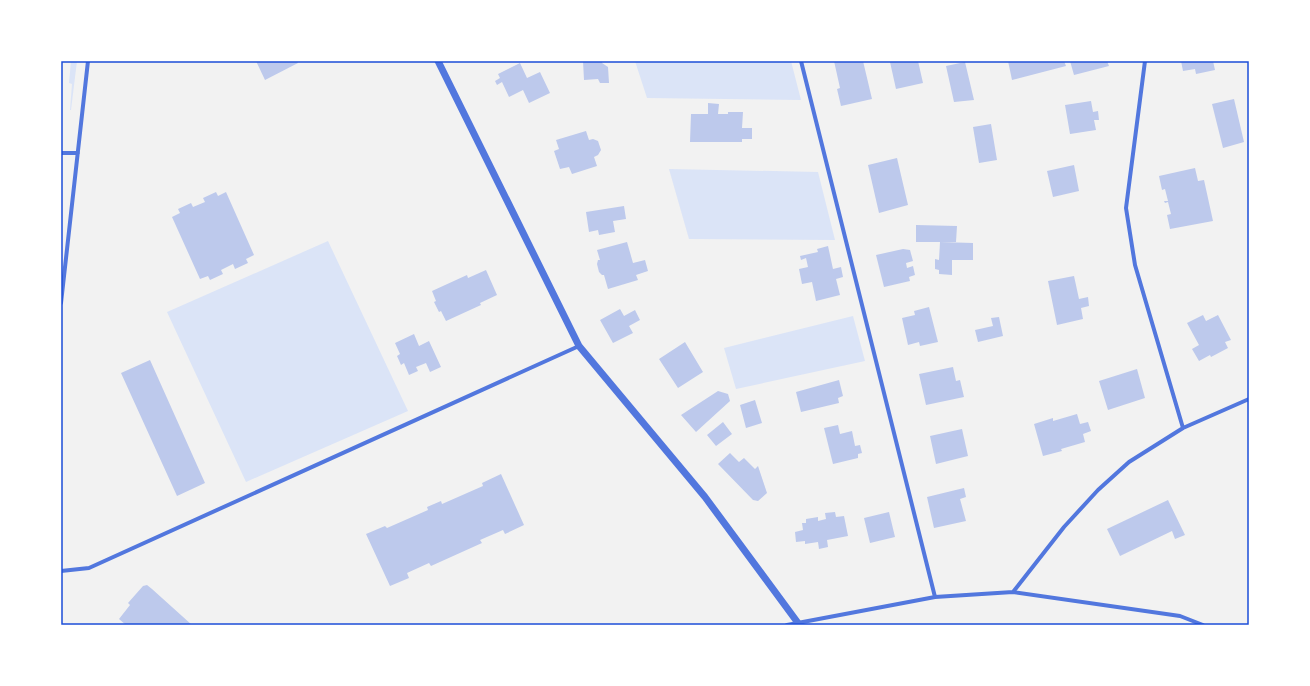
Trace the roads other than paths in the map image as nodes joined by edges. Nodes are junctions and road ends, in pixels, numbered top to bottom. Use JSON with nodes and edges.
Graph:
{"nodes":[{"id":1,"x":88,"y":61,"type":"edge"},
{"id":2,"x":438,"y":61,"type":"edge"},
{"id":3,"x":801,"y":61,"type":"edge"},
{"id":4,"x":1145,"y":61,"type":"edge"},
{"id":5,"x":61,"y":153,"type":"edge"},
{"id":6,"x":78,"y":153,"type":"junction"},
{"id":7,"x":61,"y":303,"type":"edge"},
{"id":8,"x":579,"y":346,"type":"junction"},
{"id":9,"x":1249,"y":399,"type":"edge"},
{"id":10,"x":1183,"y":428,"type":"junction"},
{"id":11,"x":61,"y":571,"type":"edge"},
{"id":12,"x":1013,"y":592,"type":"junction"},
{"id":13,"x":935,"y":597,"type":"junction"},
{"id":14,"x":798,"y":624,"type":"edge"},
{"id":15,"x":787,"y":625,"type":"edge"},
{"id":16,"x":1203,"y":625,"type":"edge"}],
"edges":[{"from":1,"to":6,"type":"street"},
{"from":2,"to":8,"type":"street"},
{"from":3,"to":13,"type":"street"},
{"from":4,"to":10,"type":"street"},
{"from":5,"to":6,"type":"street"},
{"from":6,"to":7,"type":"street"},
{"from":8,"to":11,"type":"street"},
{"from":8,"to":14,"type":"street"},
{"from":9,"to":10,"type":"street"},
{"from":10,"to":12,"type":"street"},
{"from":12,"to":13,"type":"street"},
{"from":12,"to":16,"type":"street"},
{"from":13,"to":14,"type":"street"},
{"from":14,"to":15,"type":"street"}]}
